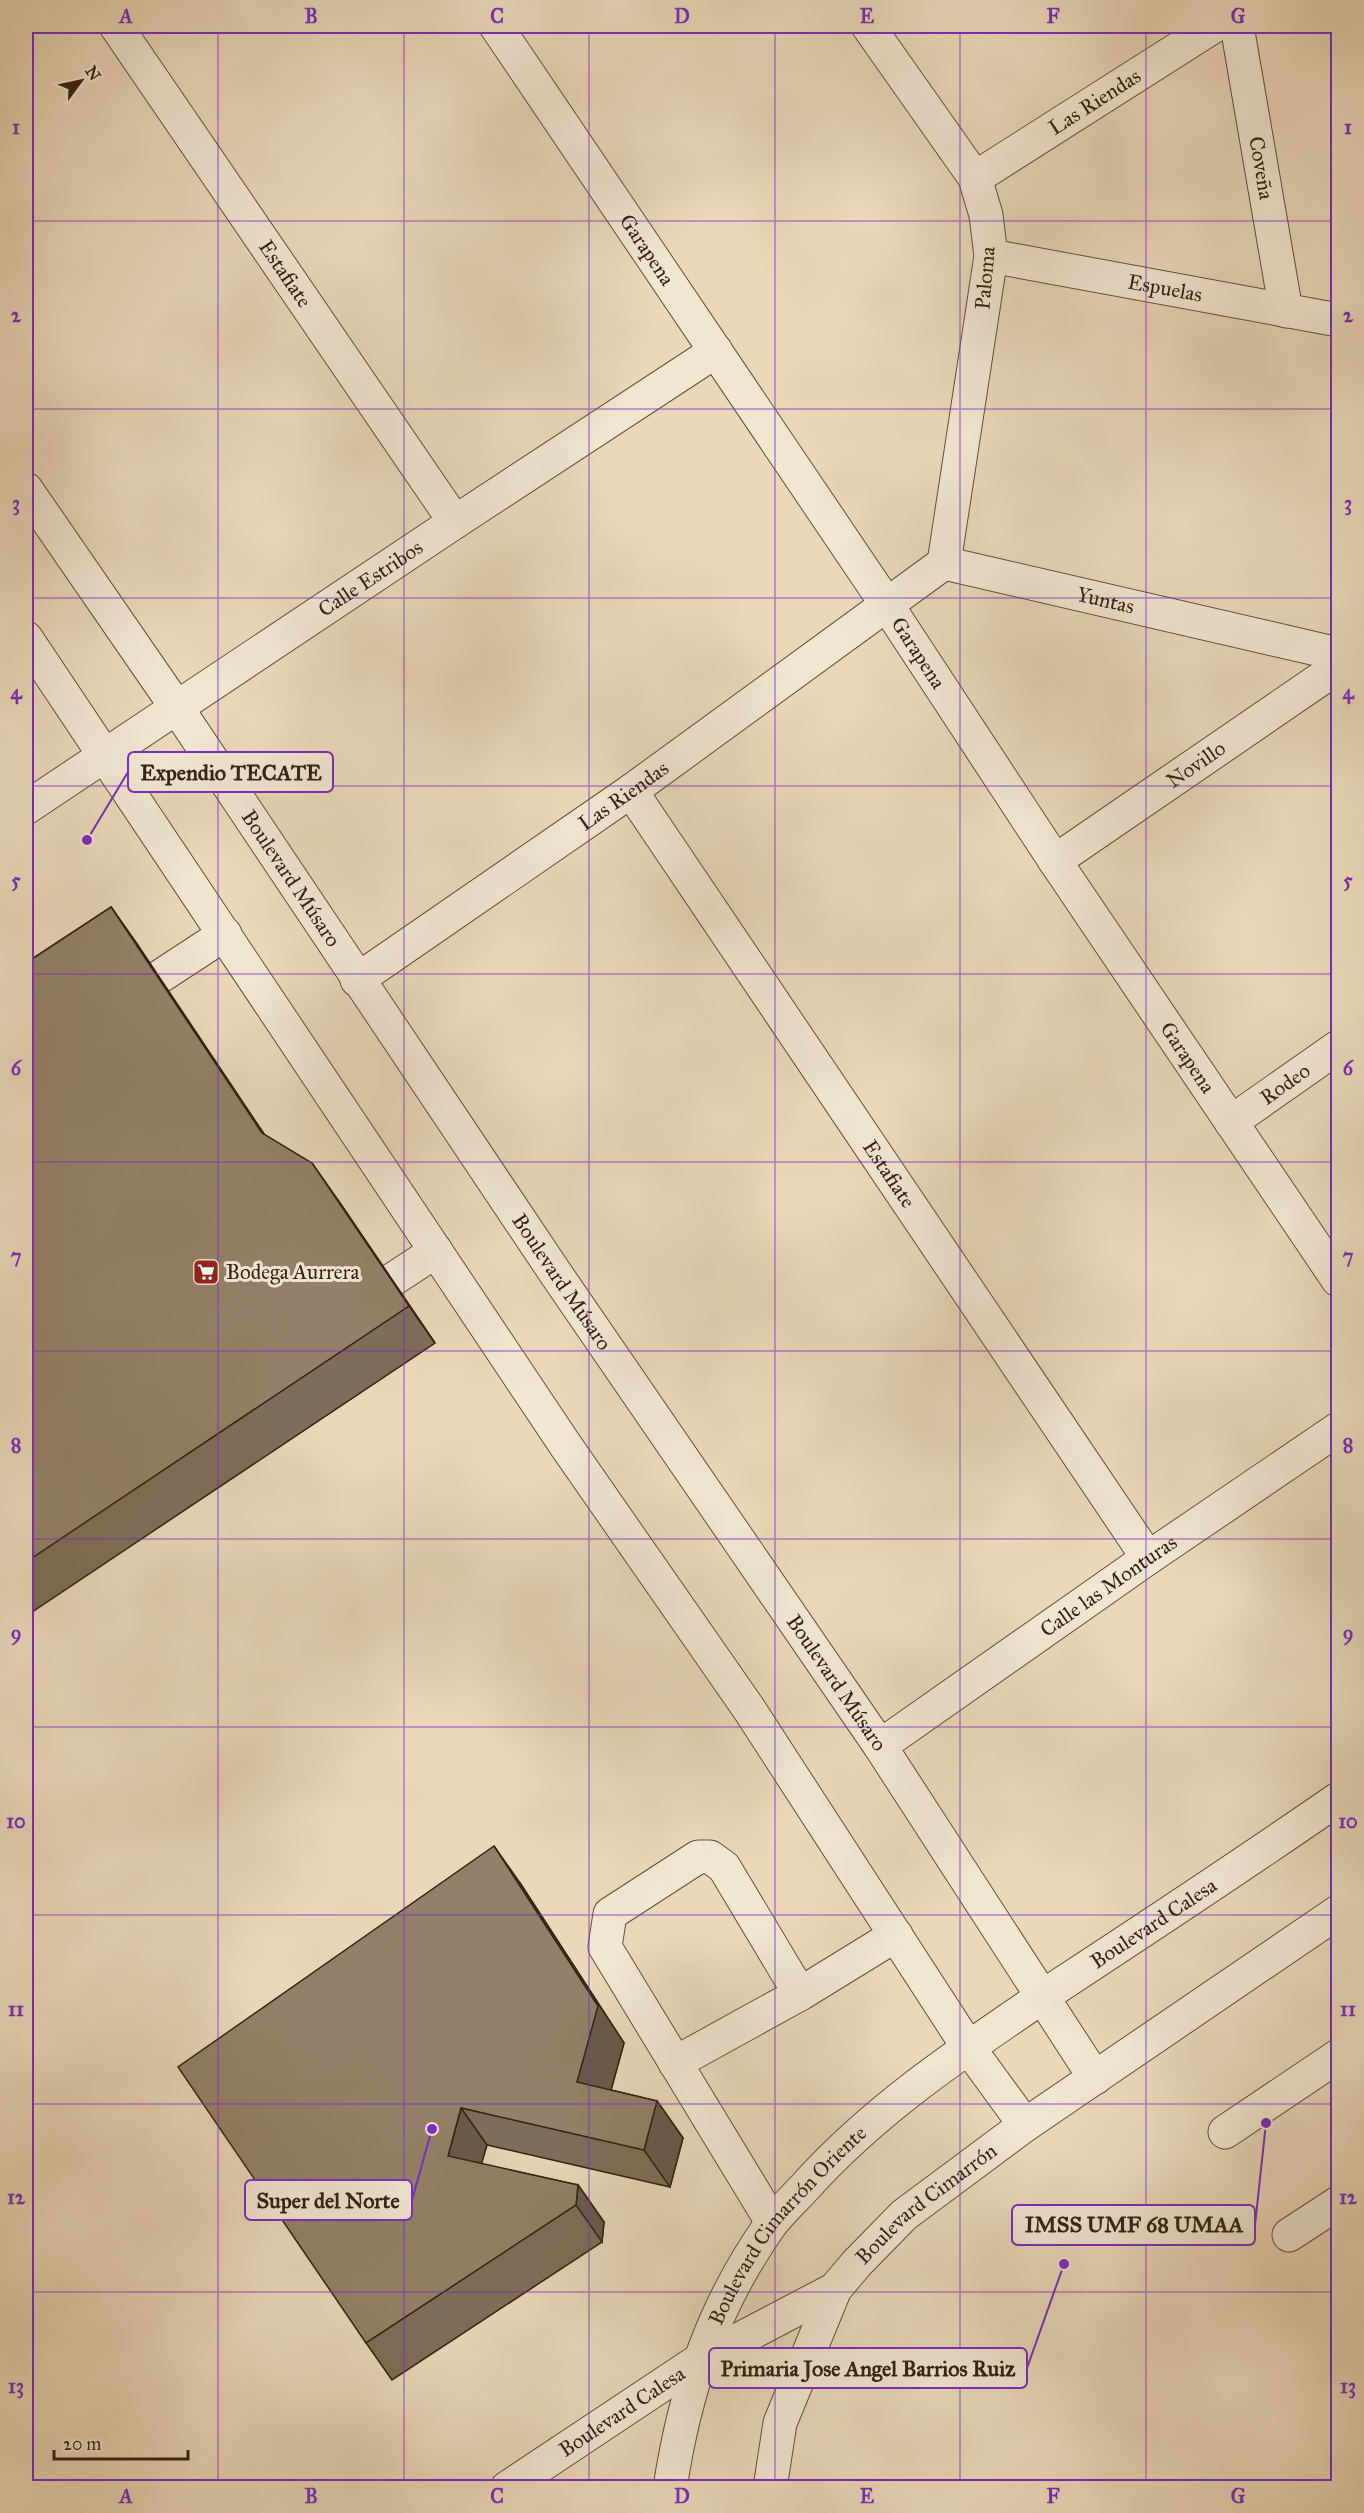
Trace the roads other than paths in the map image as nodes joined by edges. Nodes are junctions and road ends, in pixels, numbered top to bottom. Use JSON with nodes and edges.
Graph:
{"nodes":[{"id":1,"x":116,"y":26,"type":"edge"},
{"id":2,"x":496,"y":26,"type":"edge"},
{"id":3,"x":868,"y":26,"type":"edge"},
{"id":4,"x":1214,"y":26,"type":"edge"},
{"id":5,"x":1237,"y":26,"type":"edge"},
{"id":6,"x":975,"y":178,"type":"junction"},
{"id":7,"x":991,"y":256,"type":"junction"},
{"id":8,"x":1286,"y":311,"type":"junction"},
{"id":9,"x":1338,"y":320,"type":"edge"},
{"id":10,"x":716,"y":351,"type":"junction"},
{"id":11,"x":26,"y":489,"type":"edge"},
{"id":12,"x":454,"y":522,"type":"junction"},
{"id":13,"x":944,"y":563,"type":"junction"},
{"id":14,"x":887,"y":605,"type":"junction"},
{"id":15,"x":26,"y":638,"type":"edge"},
{"id":16,"x":1338,"y":654,"type":"edge"},
{"id":17,"x":1338,"y":667,"type":"edge"},
{"id":18,"x":177,"y":708,"type":"junction"},
{"id":19,"x":104,"y":756,"type":"junction"},
{"id":20,"x":631,"y":791,"type":"junction"},
{"id":21,"x":26,"y":808,"type":"edge"},
{"id":22,"x":1055,"y":861,"type":"junction"},
{"id":23,"x":225,"y":934,"type":"junction"},
{"id":24,"x":357,"y":980,"type":"junction"},
{"id":25,"x":110,"y":1018,"type":"edge"},
{"id":26,"x":1338,"y":1047,"type":"edge"},
{"id":27,"x":1231,"y":1122,"type":"junction"},
{"id":28,"x":436,"y":1251,"type":"junction"},
{"id":29,"x":1338,"y":1280,"type":"edge"},
{"id":30,"x":326,"y":1324,"type":"edge"},
{"id":31,"x":1338,"y":1429,"type":"edge"},
{"id":32,"x":1148,"y":1558,"type":"junction"},
{"id":33,"x":880,"y":1746,"type":"junction"},
{"id":34,"x":1338,"y":1799,"type":"edge"},
{"id":35,"x":1338,"y":1912,"type":"edge"},
{"id":36,"x":896,"y":1935,"type":"junction"},
{"id":37,"x":801,"y":1994,"type":"junction"},
{"id":38,"x":1042,"y":1997,"type":"junction"},
{"id":39,"x":968,"y":2047,"type":"junction"},
{"id":40,"x":1338,"y":2056,"type":"edge"},
{"id":41,"x":675,"y":2063,"type":"junction"},
{"id":42,"x":1095,"y":2078,"type":"junction"},
{"id":43,"x":1024,"y":2126,"type":"junction"},
{"id":44,"x":1225,"y":2132,"type":"dead end"},
{"id":45,"x":1338,"y":2203,"type":"edge"},
{"id":46,"x":772,"y":2222,"type":"junction"},
{"id":47,"x":1289,"y":2235,"type":"dead end"},
{"id":48,"x":835,"y":2289,"type":"junction"},
{"id":49,"x":698,"y":2361,"type":"junction"},
{"id":50,"x":507,"y":2487,"type":"edge"},
{"id":51,"x":670,"y":2487,"type":"edge"},
{"id":52,"x":770,"y":2487,"type":"edge"}],
"edges":[{"from":1,"to":12,"type":"street","name":"Estafiate"},
{"from":2,"to":10,"type":"street","name":"Garapena"},
{"from":3,"to":6,"type":"street","name":"Paloma"},
{"from":4,"to":6,"type":"street","name":"Las Riendas"},
{"from":5,"to":8,"type":"street","name":"Coveña"},
{"from":6,"to":7,"type":"street","name":"Paloma"},
{"from":7,"to":8,"type":"street","name":"Espuelas"},
{"from":7,"to":13,"type":"street","name":"Paloma"},
{"from":8,"to":9,"type":"street","name":"Espuelas"},
{"from":10,"to":12,"type":"street","name":"Calle Estribos"},
{"from":10,"to":14,"type":"street","name":"Garapena"},
{"from":11,"to":18,"type":"street","name":"Boulevard Músaro"},
{"from":12,"to":18,"type":"street","name":"Calle Estribos"},
{"from":13,"to":14,"type":"street"},
{"from":13,"to":16,"type":"street","name":"Yuntas"},
{"from":14,"to":20,"type":"street","name":"Las Riendas"},
{"from":14,"to":22,"type":"street","name":"Garapena"},
{"from":15,"to":19,"type":"street"},
{"from":17,"to":22,"type":"street","name":"Novillo"},
{"from":18,"to":19,"type":"street","name":"Calle Estribos"},
{"from":18,"to":24,"type":"street","name":"Boulevard Músaro"},
{"from":19,"to":21,"type":"street","name":"Calle Estribos"},
{"from":19,"to":23,"type":"street"},
{"from":20,"to":24,"type":"street","name":"Las Riendas"},
{"from":20,"to":32,"type":"street","name":"Estafiate"},
{"from":22,"to":27,"type":"street","name":"Garapena"},
{"from":23,"to":25,"type":"street"},
{"from":23,"to":28,"type":"street"},
{"from":24,"to":33,"type":"street","name":"Boulevard Músaro"},
{"from":26,"to":27,"type":"street","name":"Rodeo"},
{"from":27,"to":29,"type":"street","name":"Garapena"},
{"from":28,"to":30,"type":"street"},
{"from":28,"to":36,"type":"street"},
{"from":31,"to":32,"type":"street","name":"Calle las Monturas"},
{"from":32,"to":33,"type":"street","name":"Calle las Monturas"},
{"from":33,"to":38,"type":"street","name":"Boulevard Músaro"},
{"from":34,"to":38,"type":"street","name":"Boulevard Calesa"},
{"from":35,"to":42,"type":"street"},
{"from":36,"to":37,"type":"street"},
{"from":36,"to":39,"type":"street"},
{"from":37,"to":41,"type":"street"},
{"from":37,"to":41,"type":"street"},
{"from":38,"to":39,"type":"street","name":"Boulevard Calesa"},
{"from":38,"to":42,"type":"street","name":"Boulevard Músaro"},
{"from":39,"to":43,"type":"street"},
{"from":39,"to":46,"type":"street","name":"Boulevard Cimarrón Oriente"},
{"from":40,"to":44,"type":"street"},
{"from":41,"to":46,"type":"street"},
{"from":42,"to":43,"type":"street"},
{"from":43,"to":48,"type":"street","name":"Boulevard Cimarrón"},
{"from":45,"to":47,"type":"street"},
{"from":46,"to":49,"type":"street","name":"Boulevard Cimarrón Oriente"},
{"from":48,"to":49,"type":"street","name":"Boulevard Calesa"},
{"from":48,"to":52,"type":"street"},
{"from":49,"to":50,"type":"street","name":"Boulevard Calesa"},
{"from":49,"to":51,"type":"street","name":"Boulevard Cimarrón Oriente"}]}
